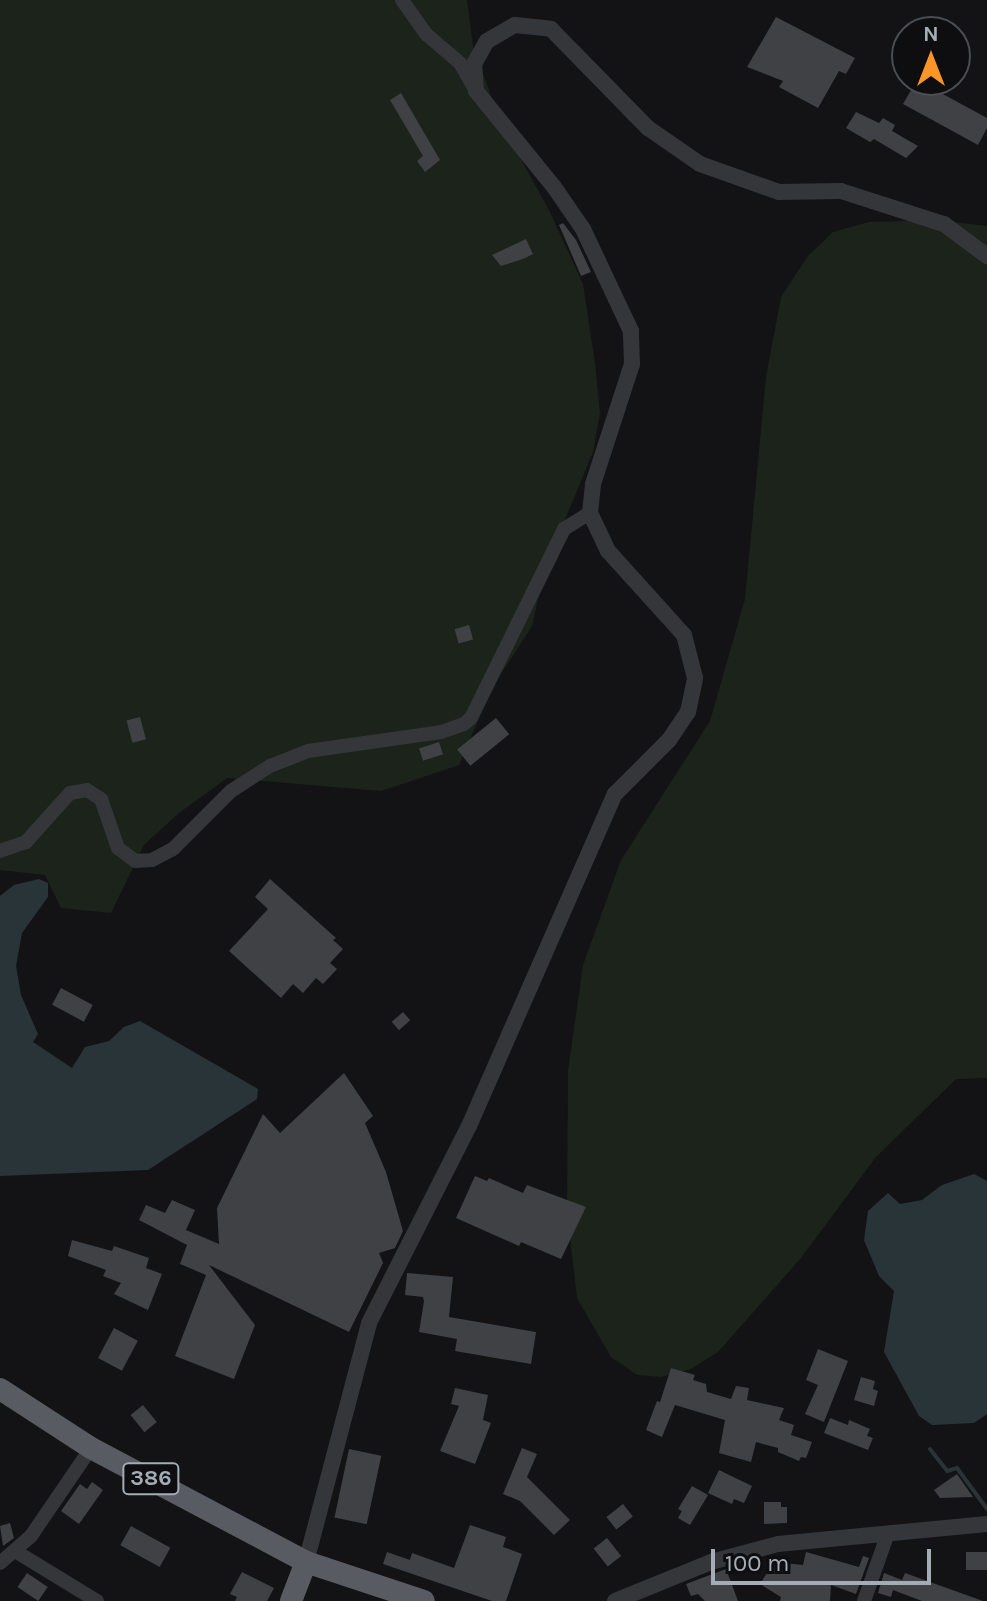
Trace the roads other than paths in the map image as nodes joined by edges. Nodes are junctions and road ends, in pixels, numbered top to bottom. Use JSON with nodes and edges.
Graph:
{"nodes":[{"id":1,"x":402,"y":0,"type":"edge"},
{"id":2,"x":476,"y":91,"type":"junction"},
{"id":3,"x":987,"y":256,"type":"edge"},
{"id":4,"x":590,"y":513,"type":"junction"},
{"id":5,"x":0,"y":851,"type":"edge"},
{"id":6,"x":0,"y":1389,"type":"edge"},
{"id":7,"x":91,"y":1448,"type":"junction"},
{"id":8,"x":987,"y":1524,"type":"edge"},
{"id":9,"x":887,"y":1536,"type":"junction"},
{"id":10,"x":15,"y":1551,"type":"junction"},
{"id":11,"x":306,"y":1562,"type":"junction"},
{"id":12,"x":0,"y":1563,"type":"edge"},
{"id":13,"x":97,"y":1601,"type":"edge"},
{"id":14,"x":291,"y":1601,"type":"edge"},
{"id":15,"x":424,"y":1601,"type":"edge"},
{"id":16,"x":615,"y":1601,"type":"edge"},
{"id":17,"x":864,"y":1601,"type":"edge"}],
"edges":[{"from":1,"to":2,"type":"street"},
{"from":2,"to":3,"type":"street"},
{"from":2,"to":4,"type":"street"},
{"from":4,"to":5,"type":"street"},
{"from":4,"to":11,"type":"street"},
{"from":6,"to":7,"type":"highway","number":"386"},
{"from":7,"to":10,"type":"street"},
{"from":7,"to":11,"type":"highway","number":"386"},
{"from":8,"to":9,"type":"street"},
{"from":9,"to":16,"type":"street"},
{"from":9,"to":17,"type":"street"},
{"from":10,"to":12,"type":"street"},
{"from":10,"to":13,"type":"street"},
{"from":11,"to":14,"type":"highway"},
{"from":11,"to":15,"type":"highway","number":"386"}]}
